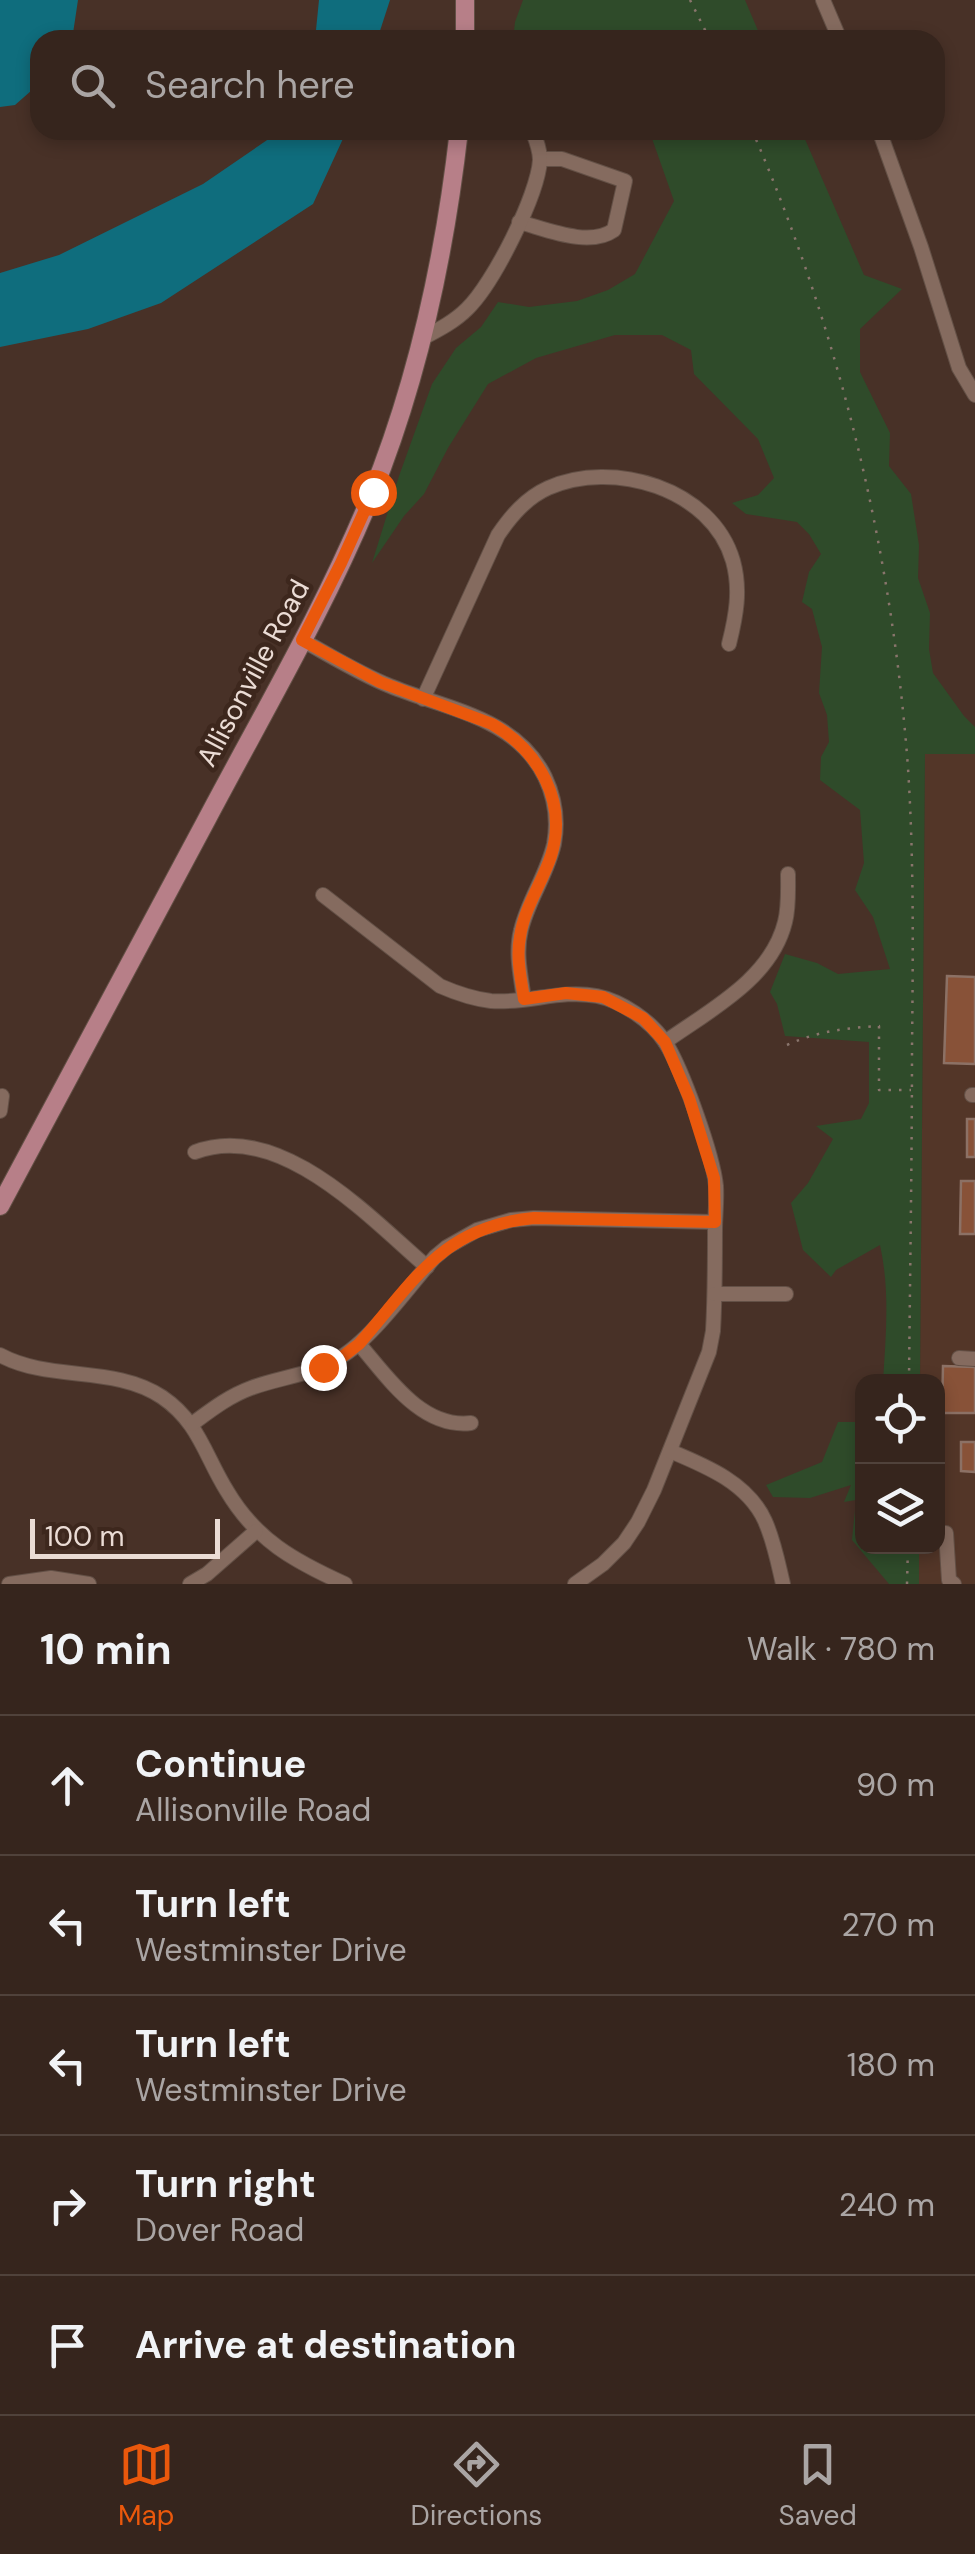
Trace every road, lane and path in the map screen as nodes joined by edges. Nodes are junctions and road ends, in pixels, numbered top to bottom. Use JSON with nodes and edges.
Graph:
{"nodes":[{"id":1,"x":465,"y":0,"type":"edge"},
{"id":2,"x":690,"y":0,"type":"edge"},
{"id":3,"x":823,"y":0,"type":"edge"},
{"id":4,"x":465,"y":30,"type":"edge"},
{"id":5,"x":705,"y":30,"type":"edge"},
{"id":6,"x":836,"y":30,"type":"edge"},
{"id":7,"x":458,"y":140,"type":"edge"},
{"id":8,"x":537,"y":140,"type":"edge"},
{"id":9,"x":756,"y":140,"type":"edge"},
{"id":10,"x":883,"y":140,"type":"edge"},
{"id":11,"x":540,"y":159,"type":"junction"},
{"id":12,"x":519,"y":222,"type":"junction"},
{"id":13,"x":421,"y":339,"type":"junction"},
{"id":14,"x":975,"y":395,"type":"edge"},
{"id":15,"x":302,"y":640,"type":"junction"},
{"id":16,"x":729,"y":644,"type":"dead end"},
{"id":17,"x":423,"y":699,"type":"junction"},
{"id":18,"x":788,"y":874,"type":"dead end"},
{"id":19,"x":323,"y":894,"type":"dead end"},
{"id":20,"x":524,"y":999,"type":"junction"},
{"id":21,"x":665,"y":1042,"type":"junction"},
{"id":22,"x":787,"y":1044,"type":"dead end"},
{"id":23,"x":912,"y":1090,"type":"junction"},
{"id":24,"x":195,"y":1152,"type":"dead end"},
{"id":25,"x":0,"y":1206,"type":"edge"},
{"id":26,"x":715,"y":1222,"type":"junction"},
{"id":27,"x":427,"y":1267,"type":"junction"},
{"id":28,"x":715,"y":1294,"type":"junction"},
{"id":29,"x":786,"y":1294,"type":"dead end"},
{"id":30,"x":359,"y":1344,"type":"junction"},
{"id":31,"x":0,"y":1355,"type":"edge"},
{"id":32,"x":959,"y":1358,"type":"dead end"},
{"id":33,"x":975,"y":1359,"type":"edge"},
{"id":34,"x":909,"y":1374,"type":"edge"},
{"id":35,"x":471,"y":1422,"type":"dead end"},
{"id":36,"x":192,"y":1424,"type":"junction"},
{"id":37,"x":670,"y":1451,"type":"junction"},
{"id":38,"x":256,"y":1531,"type":"junction"},
{"id":39,"x":946,"y":1533,"type":"dead end"},
{"id":40,"x":908,"y":1554,"type":"edge"},
{"id":41,"x":9,"y":1584,"type":"edge"},
{"id":42,"x":90,"y":1584,"type":"edge"},
{"id":43,"x":190,"y":1584,"type":"edge"},
{"id":44,"x":345,"y":1584,"type":"edge"},
{"id":45,"x":575,"y":1584,"type":"edge"},
{"id":46,"x":783,"y":1584,"type":"edge"},
{"id":47,"x":907,"y":1584,"type":"edge"},
{"id":48,"x":954,"y":1584,"type":"edge"}],
"edges":[{"from":1,"to":4,"type":"main road"},
{"from":2,"to":5,"type":"path"},
{"from":3,"to":6,"type":"street"},
{"from":7,"to":13,"type":"main road","name":"Allisonville Road"},
{"from":8,"to":11,"type":"street"},
{"from":9,"to":23,"type":"path"},
{"from":10,"to":14,"type":"street"},
{"from":11,"to":12,"type":"street"},
{"from":11,"to":12,"type":"street"},
{"from":12,"to":13,"type":"street"},
{"from":13,"to":15,"type":"main road","name":"Allisonville Road"},
{"from":15,"to":17,"type":"street"},
{"from":15,"to":25,"type":"main road","name":"Allisonville Road"},
{"from":16,"to":17,"type":"street"},
{"from":17,"to":20,"type":"street"},
{"from":18,"to":21,"type":"street"},
{"from":19,"to":20,"type":"street"},
{"from":20,"to":21,"type":"street"},
{"from":21,"to":26,"type":"street"},
{"from":22,"to":23,"type":"path"},
{"from":23,"to":34,"type":"path"},
{"from":24,"to":27,"type":"street"},
{"from":26,"to":27,"type":"street"},
{"from":26,"to":28,"type":"street"},
{"from":27,"to":30,"type":"street"},
{"from":28,"to":29,"type":"street"},
{"from":28,"to":37,"type":"street"},
{"from":30,"to":35,"type":"street"},
{"from":30,"to":36,"type":"street"},
{"from":31,"to":36,"type":"street"},
{"from":32,"to":33,"type":"street"},
{"from":36,"to":38,"type":"street"},
{"from":37,"to":45,"type":"street"},
{"from":37,"to":46,"type":"street"},
{"from":38,"to":43,"type":"street"},
{"from":38,"to":44,"type":"street"},
{"from":39,"to":48,"type":"street"},
{"from":40,"to":47,"type":"path"},
{"from":41,"to":42,"type":"street"}]}
